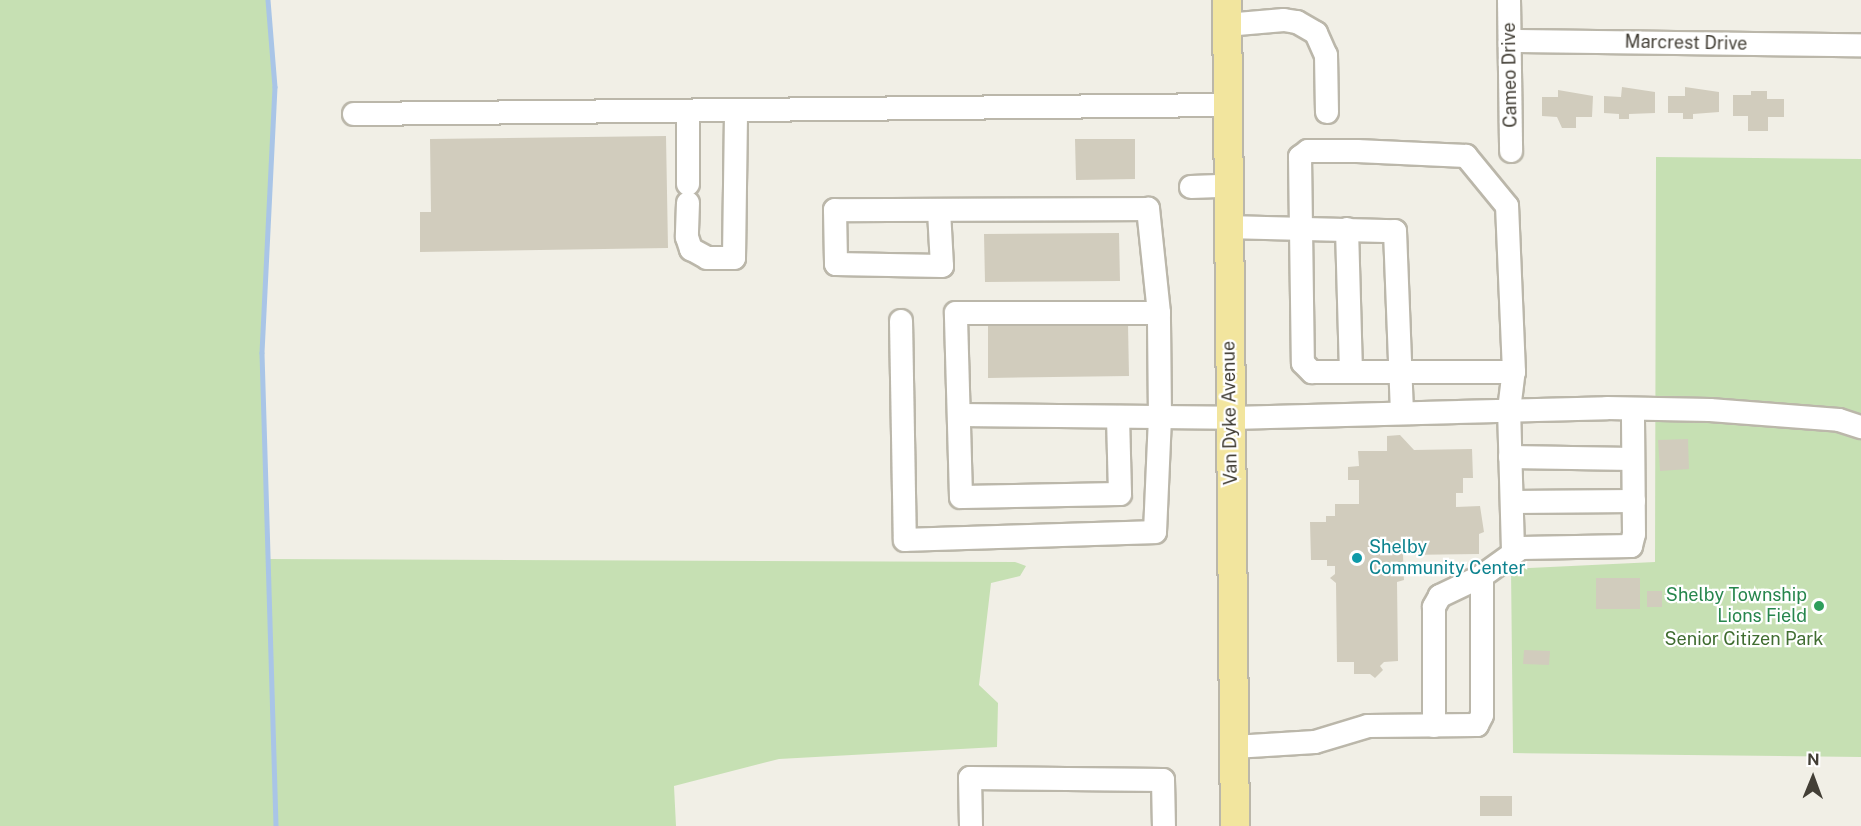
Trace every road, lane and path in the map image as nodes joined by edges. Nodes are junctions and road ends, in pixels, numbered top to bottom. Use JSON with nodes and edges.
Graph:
{"nodes":[{"id":1,"x":1509,"y":0,"type":"edge"},
{"id":2,"x":1226,"y":13,"type":"edge"},
{"id":3,"x":1510,"y":41,"type":"junction"},
{"id":4,"x":1861,"y":45,"type":"edge"},
{"id":5,"x":1225,"y":105,"type":"junction"},
{"id":6,"x":688,"y":111,"type":"junction"},
{"id":7,"x":736,"y":111,"type":"junction"},
{"id":8,"x":1327,"y":112,"type":"dead end"},
{"id":9,"x":354,"y":114,"type":"dead end"},
{"id":10,"x":1511,"y":151,"type":"dead end"},
{"id":11,"x":1226,"y":186,"type":"junction"},
{"id":12,"x":1191,"y":187,"type":"dead end"},
{"id":13,"x":939,"y":210,"type":"junction"},
{"id":14,"x":1226,"y":226,"type":"junction"},
{"id":15,"x":1300,"y":228,"type":"junction"},
{"id":16,"x":1347,"y":230,"type":"junction"},
{"id":17,"x":1159,"y":313,"type":"junction"},
{"id":18,"x":901,"y":321,"type":"dead end"},
{"id":19,"x":1351,"y":371,"type":"junction"},
{"id":20,"x":1400,"y":371,"type":"junction"},
{"id":21,"x":1514,"y":372,"type":"junction"},
{"id":22,"x":1633,"y":409,"type":"junction"},
{"id":23,"x":1509,"y":410,"type":"junction"},
{"id":24,"x":1401,"y":413,"type":"junction"},
{"id":25,"x":959,"y":415,"type":"junction"},
{"id":26,"x":1118,"y":417,"type":"junction"},
{"id":27,"x":1160,"y":417,"type":"junction"},
{"id":28,"x":1232,"y":418,"type":"junction"},
{"id":29,"x":1861,"y":427,"type":"edge"},
{"id":30,"x":1510,"y":457,"type":"junction"},
{"id":31,"x":1633,"y":459,"type":"junction"},
{"id":32,"x":1634,"y":501,"type":"junction"},
{"id":33,"x":1512,"y":502,"type":"junction"},
{"id":34,"x":1513,"y":551,"type":"junction"},
{"id":35,"x":1482,"y":576,"type":"junction"},
{"id":36,"x":1434,"y":726,"type":"junction"},
{"id":37,"x":1234,"y":747,"type":"junction"},
{"id":38,"x":971,"y":826,"type":"edge"},
{"id":39,"x":1164,"y":826,"type":"edge"},
{"id":40,"x":1235,"y":826,"type":"edge"}],
"edges":[{"from":1,"to":3,"type":"street","name":"Cameo Drive"},
{"from":2,"to":5,"type":"main road","name":"Van Dyke Avenue"},
{"from":2,"to":8,"type":"street"},
{"from":3,"to":4,"type":"street","name":"Marcrest Drive"},
{"from":3,"to":10,"type":"street","name":"Cameo Drive"},
{"from":5,"to":7,"type":"street"},
{"from":5,"to":11,"type":"main road","name":"Van Dyke Avenue"},
{"from":6,"to":7,"type":"street"},
{"from":6,"to":7,"type":"street"},
{"from":6,"to":9,"type":"street"},
{"from":11,"to":12,"type":"street"},
{"from":11,"to":14,"type":"main road","name":"Van Dyke Avenue"},
{"from":13,"to":13,"type":"street"},
{"from":13,"to":17,"type":"street"},
{"from":14,"to":15,"type":"street"},
{"from":14,"to":28,"type":"main road","name":"Van Dyke Avenue"},
{"from":15,"to":16,"type":"street"},
{"from":15,"to":19,"type":"street"},
{"from":15,"to":21,"type":"street"},
{"from":16,"to":19,"type":"street"},
{"from":16,"to":20,"type":"street"},
{"from":17,"to":25,"type":"street"},
{"from":17,"to":27,"type":"street"},
{"from":18,"to":27,"type":"street"},
{"from":19,"to":20,"type":"street"},
{"from":20,"to":21,"type":"street"},
{"from":20,"to":24,"type":"street"},
{"from":21,"to":23,"type":"street"},
{"from":22,"to":23,"type":"street"},
{"from":22,"to":29,"type":"street"},
{"from":22,"to":31,"type":"street"},
{"from":23,"to":24,"type":"street"},
{"from":23,"to":30,"type":"street"},
{"from":24,"to":28,"type":"street"},
{"from":25,"to":26,"type":"street"},
{"from":25,"to":26,"type":"street"},
{"from":26,"to":27,"type":"street"},
{"from":27,"to":28,"type":"street"},
{"from":28,"to":37,"type":"main road","name":"Van Dyke Avenue"},
{"from":30,"to":31,"type":"street"},
{"from":30,"to":33,"type":"street"},
{"from":31,"to":32,"type":"street"},
{"from":32,"to":33,"type":"street"},
{"from":32,"to":34,"type":"street"},
{"from":33,"to":34,"type":"street"},
{"from":34,"to":35,"type":"street"},
{"from":35,"to":36,"type":"street"},
{"from":35,"to":36,"type":"street"},
{"from":36,"to":37,"type":"street"},
{"from":37,"to":40,"type":"main road","name":"Van Dyke Avenue"},
{"from":38,"to":39,"type":"street"}]}
